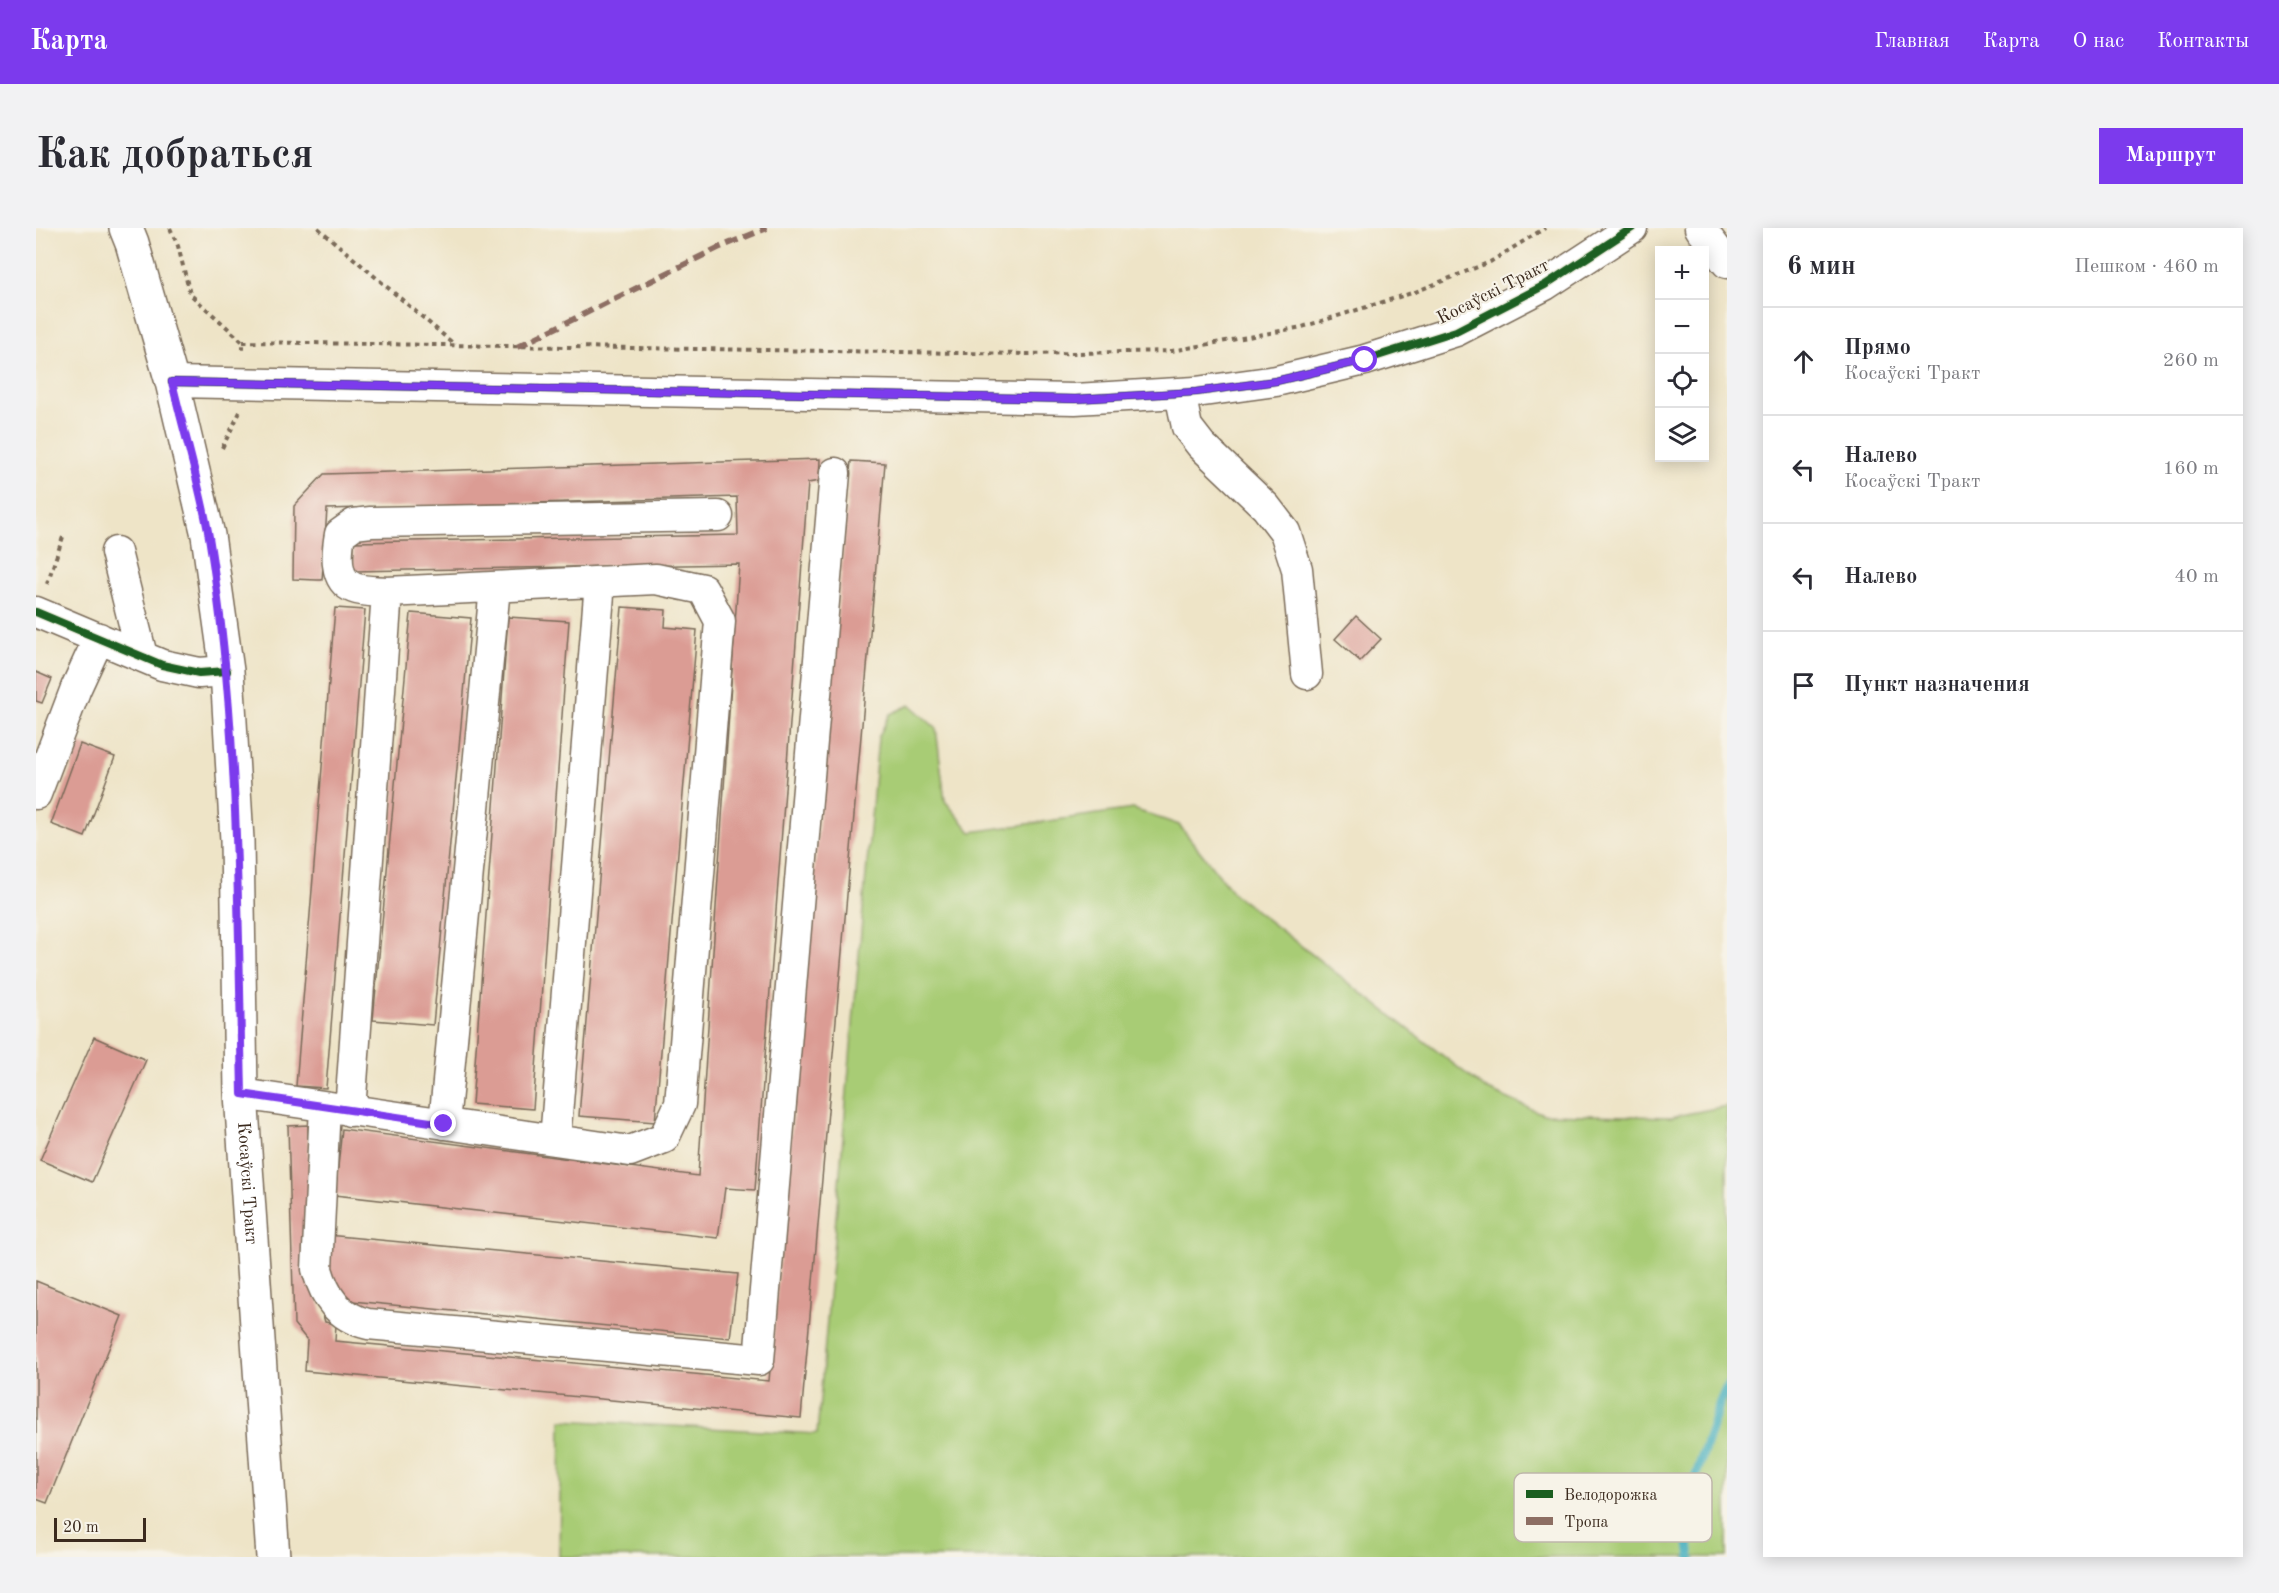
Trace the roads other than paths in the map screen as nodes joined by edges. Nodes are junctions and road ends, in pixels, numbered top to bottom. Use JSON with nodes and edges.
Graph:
{"nodes":[{"id":1,"x":126,"y":228,"type":"edge"},
{"id":2,"x":1632,"y":228,"type":"edge"},
{"id":3,"x":1700,"y":228,"type":"edge"},
{"id":4,"x":1727,"y":263,"type":"edge"},
{"id":5,"x":172,"y":382,"type":"junction"},
{"id":6,"x":1180,"y":393,"type":"junction"},
{"id":7,"x":835,"y":474,"type":"dead end"},
{"id":8,"x":718,"y":516,"type":"dead end"},
{"id":9,"x":116,"y":552,"type":"dead end"},
{"id":10,"x":600,"y":582,"type":"junction"},
{"id":11,"x":495,"y":587,"type":"junction"},
{"id":12,"x":387,"y":592,"type":"junction"},
{"id":13,"x":36,"y":612,"type":"edge"},
{"id":14,"x":99,"y":638,"type":"junction"},
{"id":15,"x":142,"y":656,"type":"junction"},
{"id":16,"x":227,"y":671,"type":"junction"},
{"id":17,"x":1306,"y":674,"type":"dead end"},
{"id":18,"x":36,"y":794,"type":"edge"},
{"id":19,"x":242,"y":1094,"type":"junction"},
{"id":20,"x":337,"y":1109,"type":"junction"},
{"id":21,"x":444,"y":1124,"type":"junction"},
{"id":22,"x":555,"y":1140,"type":"junction"},
{"id":23,"x":273,"y":1557,"type":"edge"}],
"edges":[{"from":1,"to":5,"type":"main road","name":"Косаўскі Тракт"},
{"from":2,"to":6,"type":"street","name":"Косаўскі Тракт"},
{"from":3,"to":4,"type":"street"},
{"from":5,"to":6,"type":"street","name":"Косаўскі Тракт"},
{"from":5,"to":16,"type":"main road","name":"Косаўскі Тракт"},
{"from":6,"to":17,"type":"street"},
{"from":7,"to":20,"type":"street"},
{"from":8,"to":12,"type":"street"},
{"from":9,"to":15,"type":"street"},
{"from":10,"to":11,"type":"street"},
{"from":10,"to":22,"type":"street"},
{"from":10,"to":22,"type":"street"},
{"from":11,"to":12,"type":"street"},
{"from":11,"to":21,"type":"street"},
{"from":12,"to":20,"type":"street"},
{"from":13,"to":14,"type":"street"},
{"from":14,"to":15,"type":"street"},
{"from":14,"to":18,"type":"street"},
{"from":15,"to":16,"type":"street"},
{"from":16,"to":19,"type":"main road","name":"Косаўскі Тракт"},
{"from":19,"to":20,"type":"street"},
{"from":19,"to":23,"type":"main road","name":"Косаўскі Тракт"},
{"from":20,"to":21,"type":"street"},
{"from":21,"to":22,"type":"street"}]}
